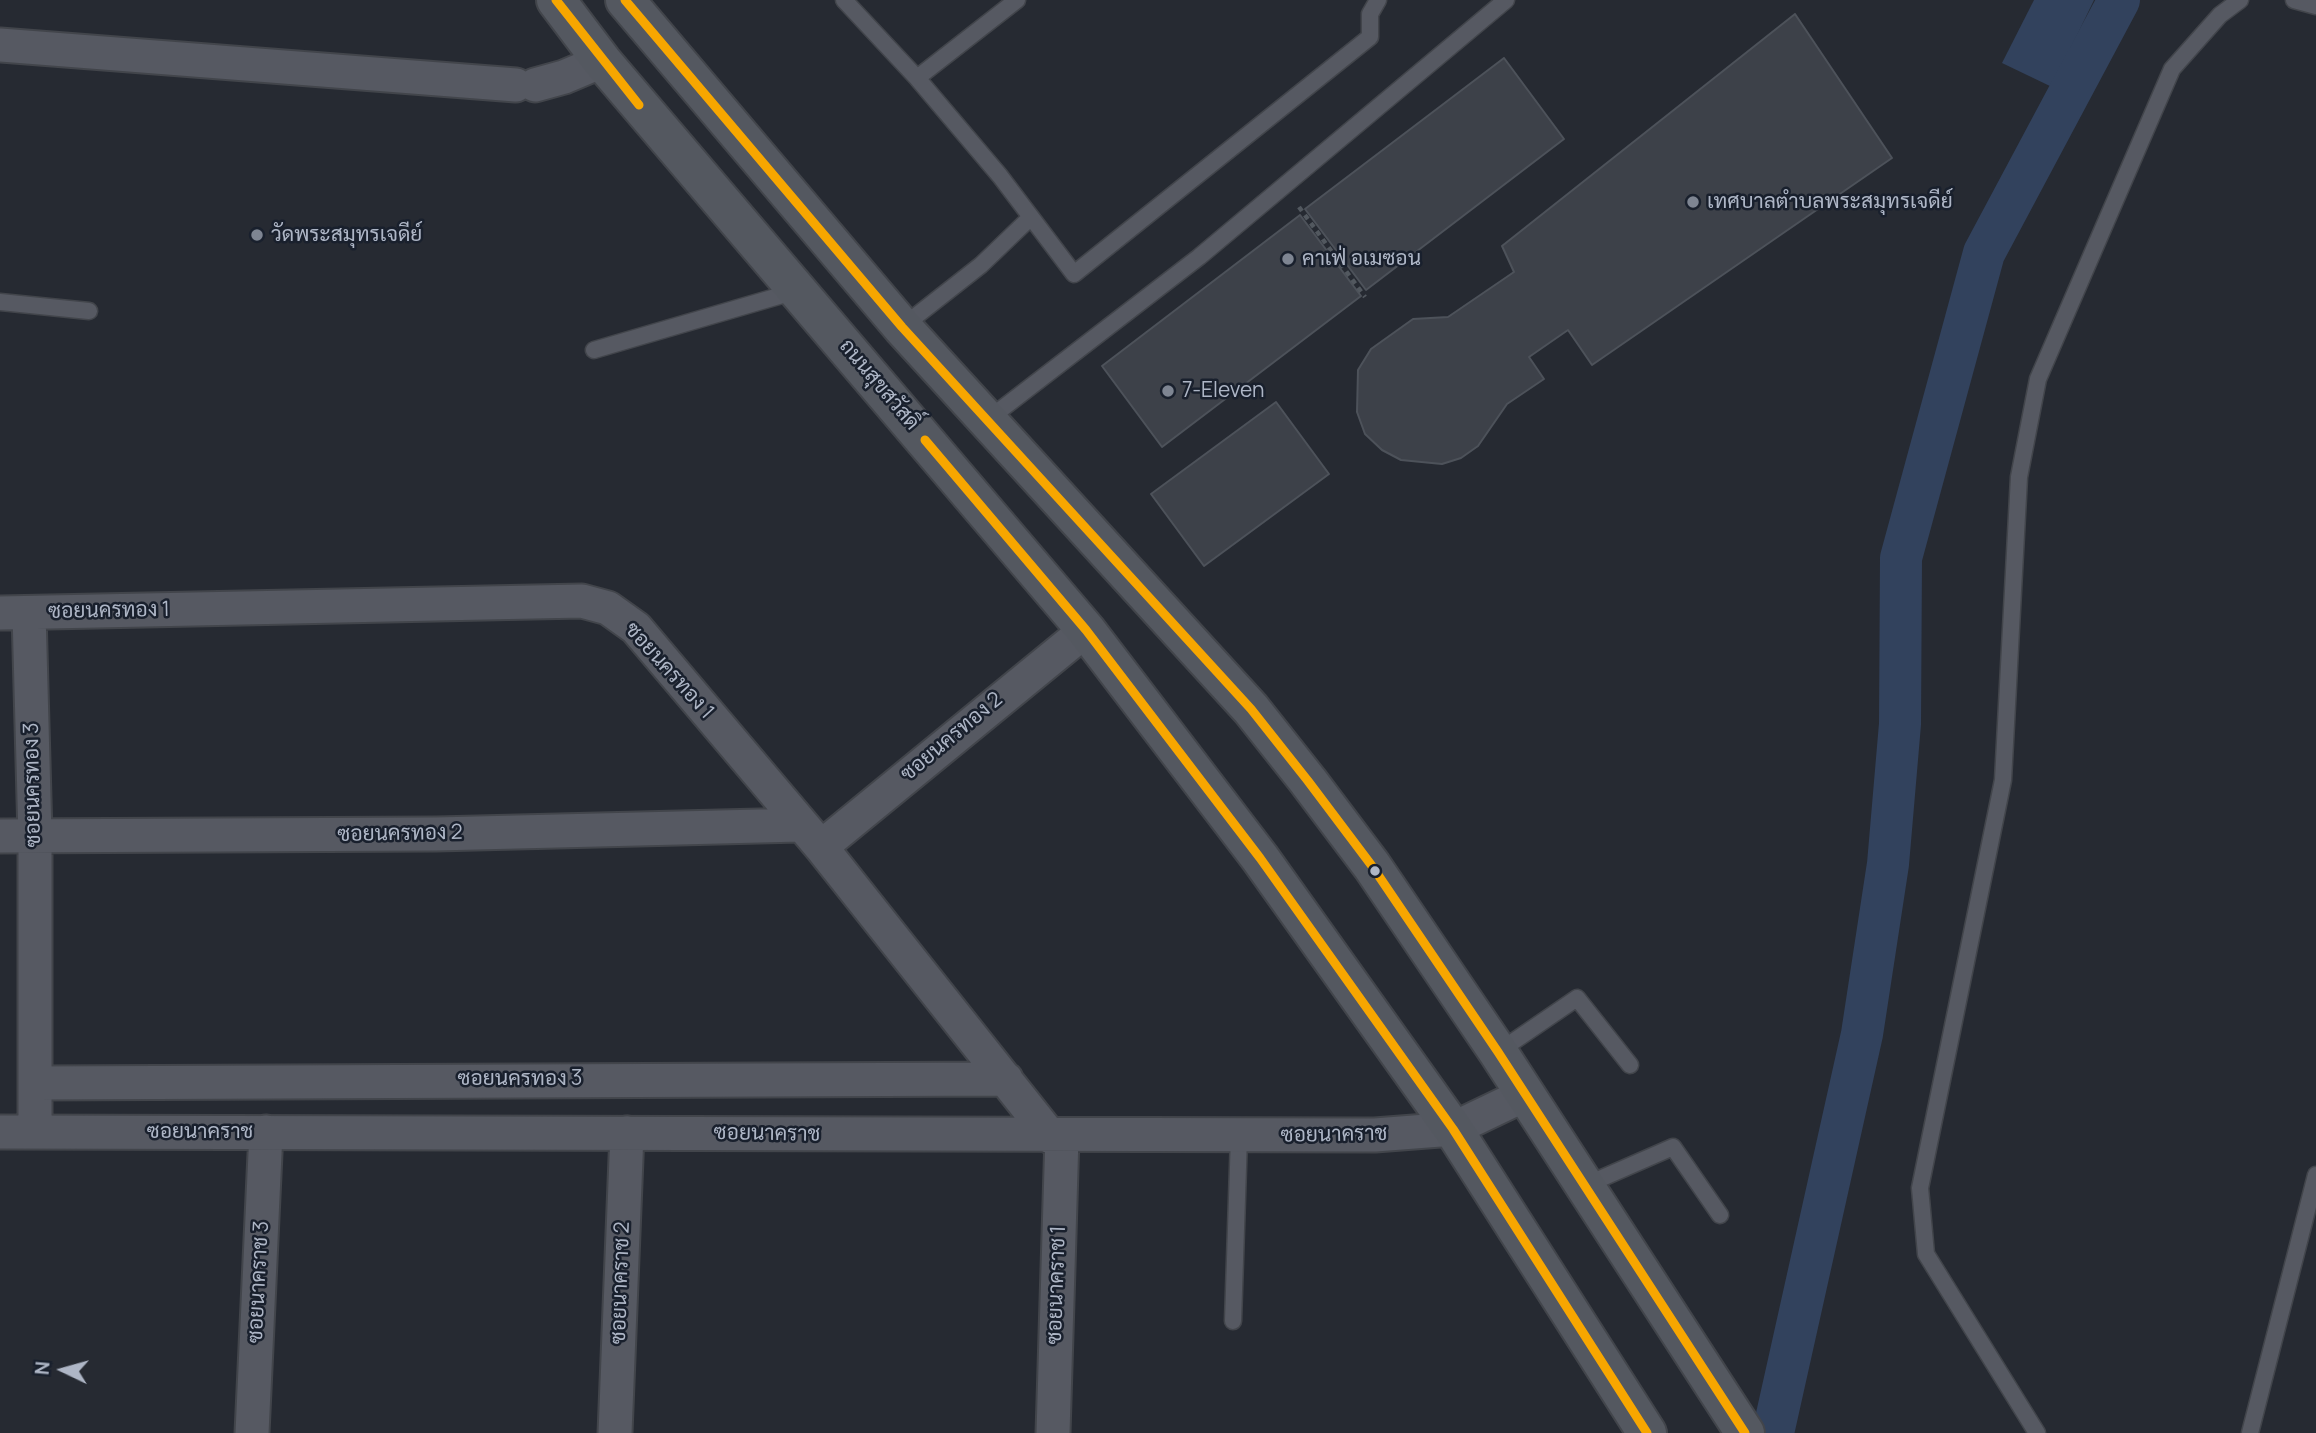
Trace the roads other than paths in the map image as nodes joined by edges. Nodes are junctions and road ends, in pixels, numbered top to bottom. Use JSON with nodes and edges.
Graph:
{"nodes":[{"id":1,"x":556,"y":0,"type":"edge"},
{"id":2,"x":625,"y":0,"type":"edge"},
{"id":3,"x":1017,"y":0,"type":"edge"},
{"id":4,"x":1378,"y":0,"type":"edge"},
{"id":5,"x":1506,"y":0,"type":"edge"},
{"id":6,"x":2240,"y":0,"type":"edge"},
{"id":7,"x":2294,"y":0,"type":"edge"},
{"id":8,"x":850,"y":2,"type":"edge"},
{"id":9,"x":2316,"y":6,"type":"edge"},
{"id":10,"x":0,"y":45,"type":"edge"},
{"id":11,"x":602,"y":61,"type":"junction"},
{"id":12,"x":917,"y":78,"type":"junction"},
{"id":13,"x":1031,"y":218,"type":"junction"},
{"id":14,"x":799,"y":291,"type":"junction"},
{"id":15,"x":0,"y":302,"type":"edge"},
{"id":16,"x":89,"y":312,"type":"dead end"},
{"id":17,"x":902,"y":327,"type":"junction"},
{"id":18,"x":594,"y":351,"type":"dead end"},
{"id":19,"x":986,"y":421,"type":"junction"},
{"id":20,"x":15,"y":613,"type":"edge"},
{"id":21,"x":1086,"y":630,"type":"junction"},
{"id":22,"x":0,"y":836,"type":"edge"},
{"id":23,"x":35,"y":836,"type":"junction"},
{"id":24,"x":811,"y":836,"type":"junction"},
{"id":25,"x":1498,"y":1052,"type":"junction"},
{"id":26,"x":1630,"y":1065,"type":"dead end"},
{"id":27,"x":1006,"y":1079,"type":"junction"},
{"id":28,"x":35,"y":1083,"type":"junction"},
{"id":29,"x":1526,"y":1094,"type":"junction"},
{"id":30,"x":1453,"y":1129,"type":"junction"},
{"id":31,"x":0,"y":1132,"type":"edge"},
{"id":32,"x":34,"y":1132,"type":"junction"},
{"id":33,"x":266,"y":1132,"type":"junction"},
{"id":34,"x":627,"y":1133,"type":"junction"},
{"id":35,"x":1056,"y":1136,"type":"junction"},
{"id":36,"x":1239,"y":1136,"type":"junction"},
{"id":37,"x":2316,"y":1175,"type":"edge"},
{"id":38,"x":1586,"y":1185,"type":"junction"},
{"id":39,"x":1720,"y":1215,"type":"dead end"},
{"id":40,"x":1233,"y":1321,"type":"dead end"},
{"id":41,"x":253,"y":1433,"type":"edge"},
{"id":42,"x":615,"y":1433,"type":"edge"},
{"id":43,"x":1053,"y":1433,"type":"edge"},
{"id":44,"x":1647,"y":1433,"type":"edge"},
{"id":45,"x":1745,"y":1433,"type":"edge"},
{"id":46,"x":2037,"y":1433,"type":"edge"},
{"id":47,"x":2250,"y":1433,"type":"edge"}],
"edges":[{"from":1,"to":11,"type":"main road","name":"ถนนสุขสวัสดิ์"},
{"from":2,"to":17,"type":"main road"},
{"from":3,"to":12,"type":"lane"},
{"from":4,"to":13,"type":"lane"},
{"from":5,"to":19,"type":"lane"},
{"from":6,"to":46,"type":"lane"},
{"from":7,"to":9,"type":"lane"},
{"from":8,"to":12,"type":"lane"},
{"from":10,"to":11,"type":"street"},
{"from":11,"to":14,"type":"main road","name":"ถนนสุขสวัสดิ์"},
{"from":12,"to":13,"type":"lane"},
{"from":13,"to":17,"type":"lane"},
{"from":14,"to":18,"type":"lane"},
{"from":14,"to":21,"type":"main road","name":"ถนนสุขสวัสดิ์"},
{"from":15,"to":16,"type":"lane"},
{"from":17,"to":19,"type":"main road"},
{"from":19,"to":25,"type":"main road"},
{"from":20,"to":23,"type":"street","name":"ซอยนครทอง 3"},
{"from":20,"to":24,"type":"street","name":"ซอยนครทอง 1"},
{"from":21,"to":24,"type":"street","name":"ซอยนครทอง 2"},
{"from":21,"to":30,"type":"main road","name":"ถนนสุขสวัสดิ์"},
{"from":22,"to":23,"type":"street","name":"ซอยนครทอง 2"},
{"from":23,"to":24,"type":"street","name":"ซอยนครทอง 2"},
{"from":23,"to":28,"type":"street","name":"ซอยนครทอง 3"},
{"from":24,"to":27,"type":"street","name":"ซอยนครทอง 1"},
{"from":25,"to":26,"type":"lane"},
{"from":25,"to":29,"type":"main road"},
{"from":27,"to":28,"type":"street","name":"ซอยนครทอง 3"},
{"from":27,"to":35,"type":"street","name":"ซอยนครทอง 1"},
{"from":28,"to":32,"type":"street","name":"ซอยนครทอง 3"},
{"from":29,"to":30,"type":"street","name":"ซอยนาคราช"},
{"from":29,"to":38,"type":"main road"},
{"from":30,"to":36,"type":"street","name":"ซอยนาคราช"},
{"from":30,"to":44,"type":"main road","name":"ถนนสุขสวัสดิ์"},
{"from":31,"to":32,"type":"street","name":"ซอยนาคราช"},
{"from":32,"to":33,"type":"street","name":"ซอยนาคราช"},
{"from":33,"to":34,"type":"street","name":"ซอยนาคราช"},
{"from":33,"to":41,"type":"street","name":"ซอยนาคราช 3"},
{"from":34,"to":35,"type":"street","name":"ซอยนาคราช"},
{"from":34,"to":42,"type":"street","name":"ซอยนาคราช 2"},
{"from":35,"to":36,"type":"street","name":"ซอยนาคราช"},
{"from":35,"to":43,"type":"street","name":"ซอยนาคราช 1"},
{"from":36,"to":40,"type":"lane"},
{"from":37,"to":47,"type":"lane"},
{"from":38,"to":39,"type":"lane"},
{"from":38,"to":45,"type":"main road"}]}
